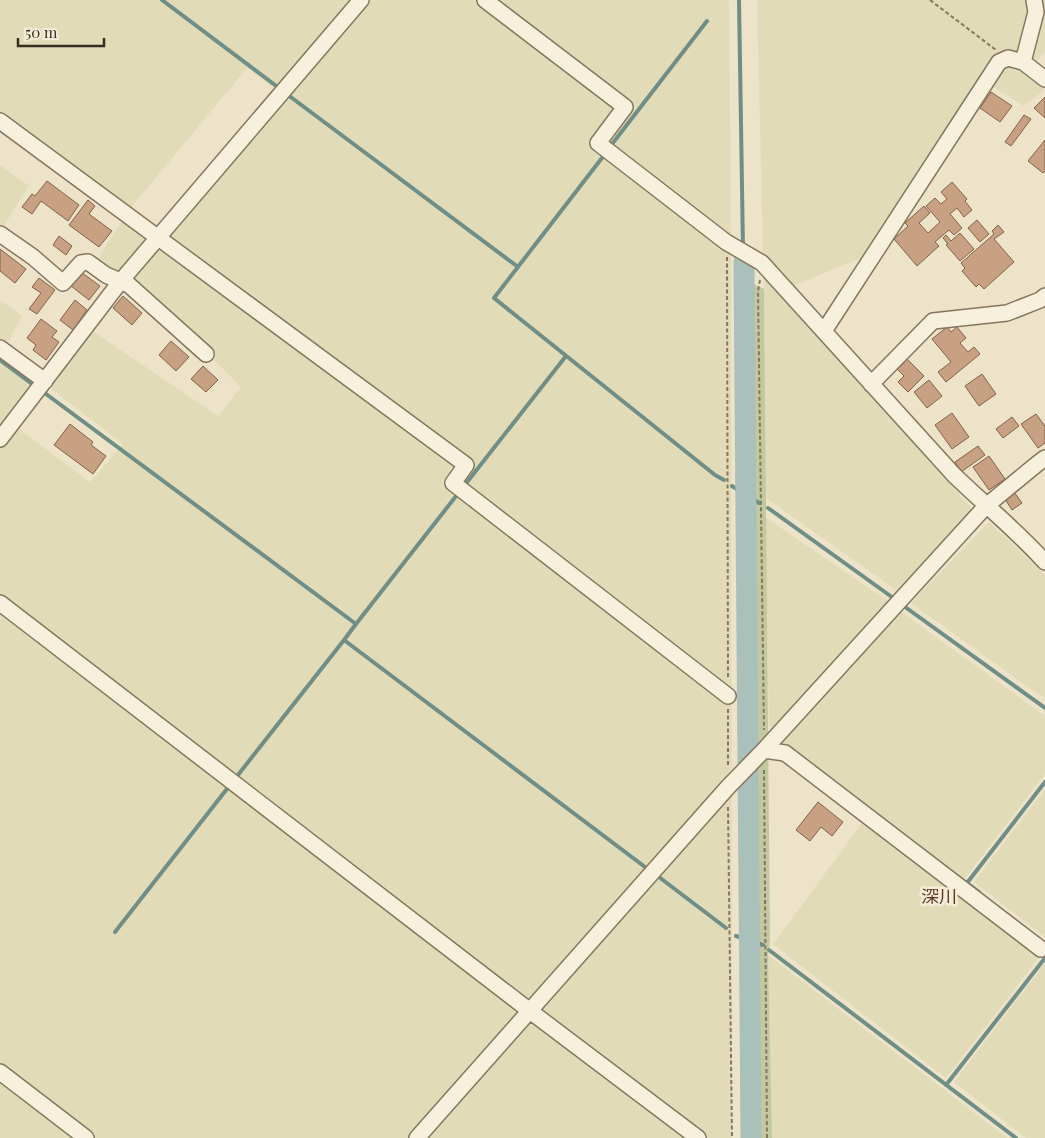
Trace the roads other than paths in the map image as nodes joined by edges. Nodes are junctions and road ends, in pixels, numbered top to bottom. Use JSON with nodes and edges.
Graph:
{"nodes":[{"id":1,"x":360,"y":0,"type":"edge"},
{"id":2,"x":485,"y":0,"type":"edge"},
{"id":3,"x":1034,"y":0,"type":"edge"},
{"id":4,"x":1023,"y":62,"type":"junction"},
{"id":5,"x":1045,"y":79,"type":"edge"},
{"id":6,"x":1,"y":124,"type":"edge"},
{"id":7,"x":0,"y":234,"type":"edge"},
{"id":8,"x":158,"y":238,"type":"junction"},
{"id":9,"x":120,"y":282,"type":"junction"},
{"id":10,"x":1045,"y":296,"type":"edge"},
{"id":11,"x":824,"y":331,"type":"junction"},
{"id":12,"x":0,"y":348,"type":"edge"},
{"id":13,"x":206,"y":354,"type":"dead end"},
{"id":14,"x":871,"y":384,"type":"junction"},
{"id":15,"x":41,"y":386,"type":"junction"},
{"id":16,"x":0,"y":439,"type":"edge"},
{"id":17,"x":1045,"y":458,"type":"edge"},
{"id":18,"x":986,"y":506,"type":"junction"},
{"id":19,"x":1045,"y":562,"type":"edge"},
{"id":20,"x":0,"y":603,"type":"edge"},
{"id":21,"x":728,"y":696,"type":"dead end"},
{"id":22,"x":764,"y":750,"type":"junction"},
{"id":23,"x":1041,"y":949,"type":"dead end"},
{"id":24,"x":530,"y":1011,"type":"junction"},
{"id":25,"x":0,"y":1072,"type":"edge"},
{"id":26,"x":86,"y":1138,"type":"edge"},
{"id":27,"x":417,"y":1138,"type":"edge"},
{"id":28,"x":698,"y":1138,"type":"edge"}],
"edges":[{"from":1,"to":8,"type":"street"},
{"from":2,"to":11,"type":"street"},
{"from":3,"to":4,"type":"street"},
{"from":4,"to":5,"type":"street"},
{"from":4,"to":11,"type":"street"},
{"from":6,"to":8,"type":"street"},
{"from":7,"to":9,"type":"street"},
{"from":8,"to":9,"type":"street"},
{"from":8,"to":21,"type":"street"},
{"from":9,"to":13,"type":"street"},
{"from":9,"to":15,"type":"street"},
{"from":10,"to":14,"type":"street"},
{"from":11,"to":14,"type":"street"},
{"from":12,"to":15,"type":"street"},
{"from":14,"to":18,"type":"street"},
{"from":15,"to":16,"type":"street"},
{"from":17,"to":18,"type":"street"},
{"from":18,"to":19,"type":"street"},
{"from":18,"to":22,"type":"street"},
{"from":20,"to":24,"type":"street"},
{"from":22,"to":23,"type":"street"},
{"from":22,"to":24,"type":"street"},
{"from":24,"to":27,"type":"street"},
{"from":24,"to":28,"type":"street"},
{"from":25,"to":26,"type":"street"}]}
